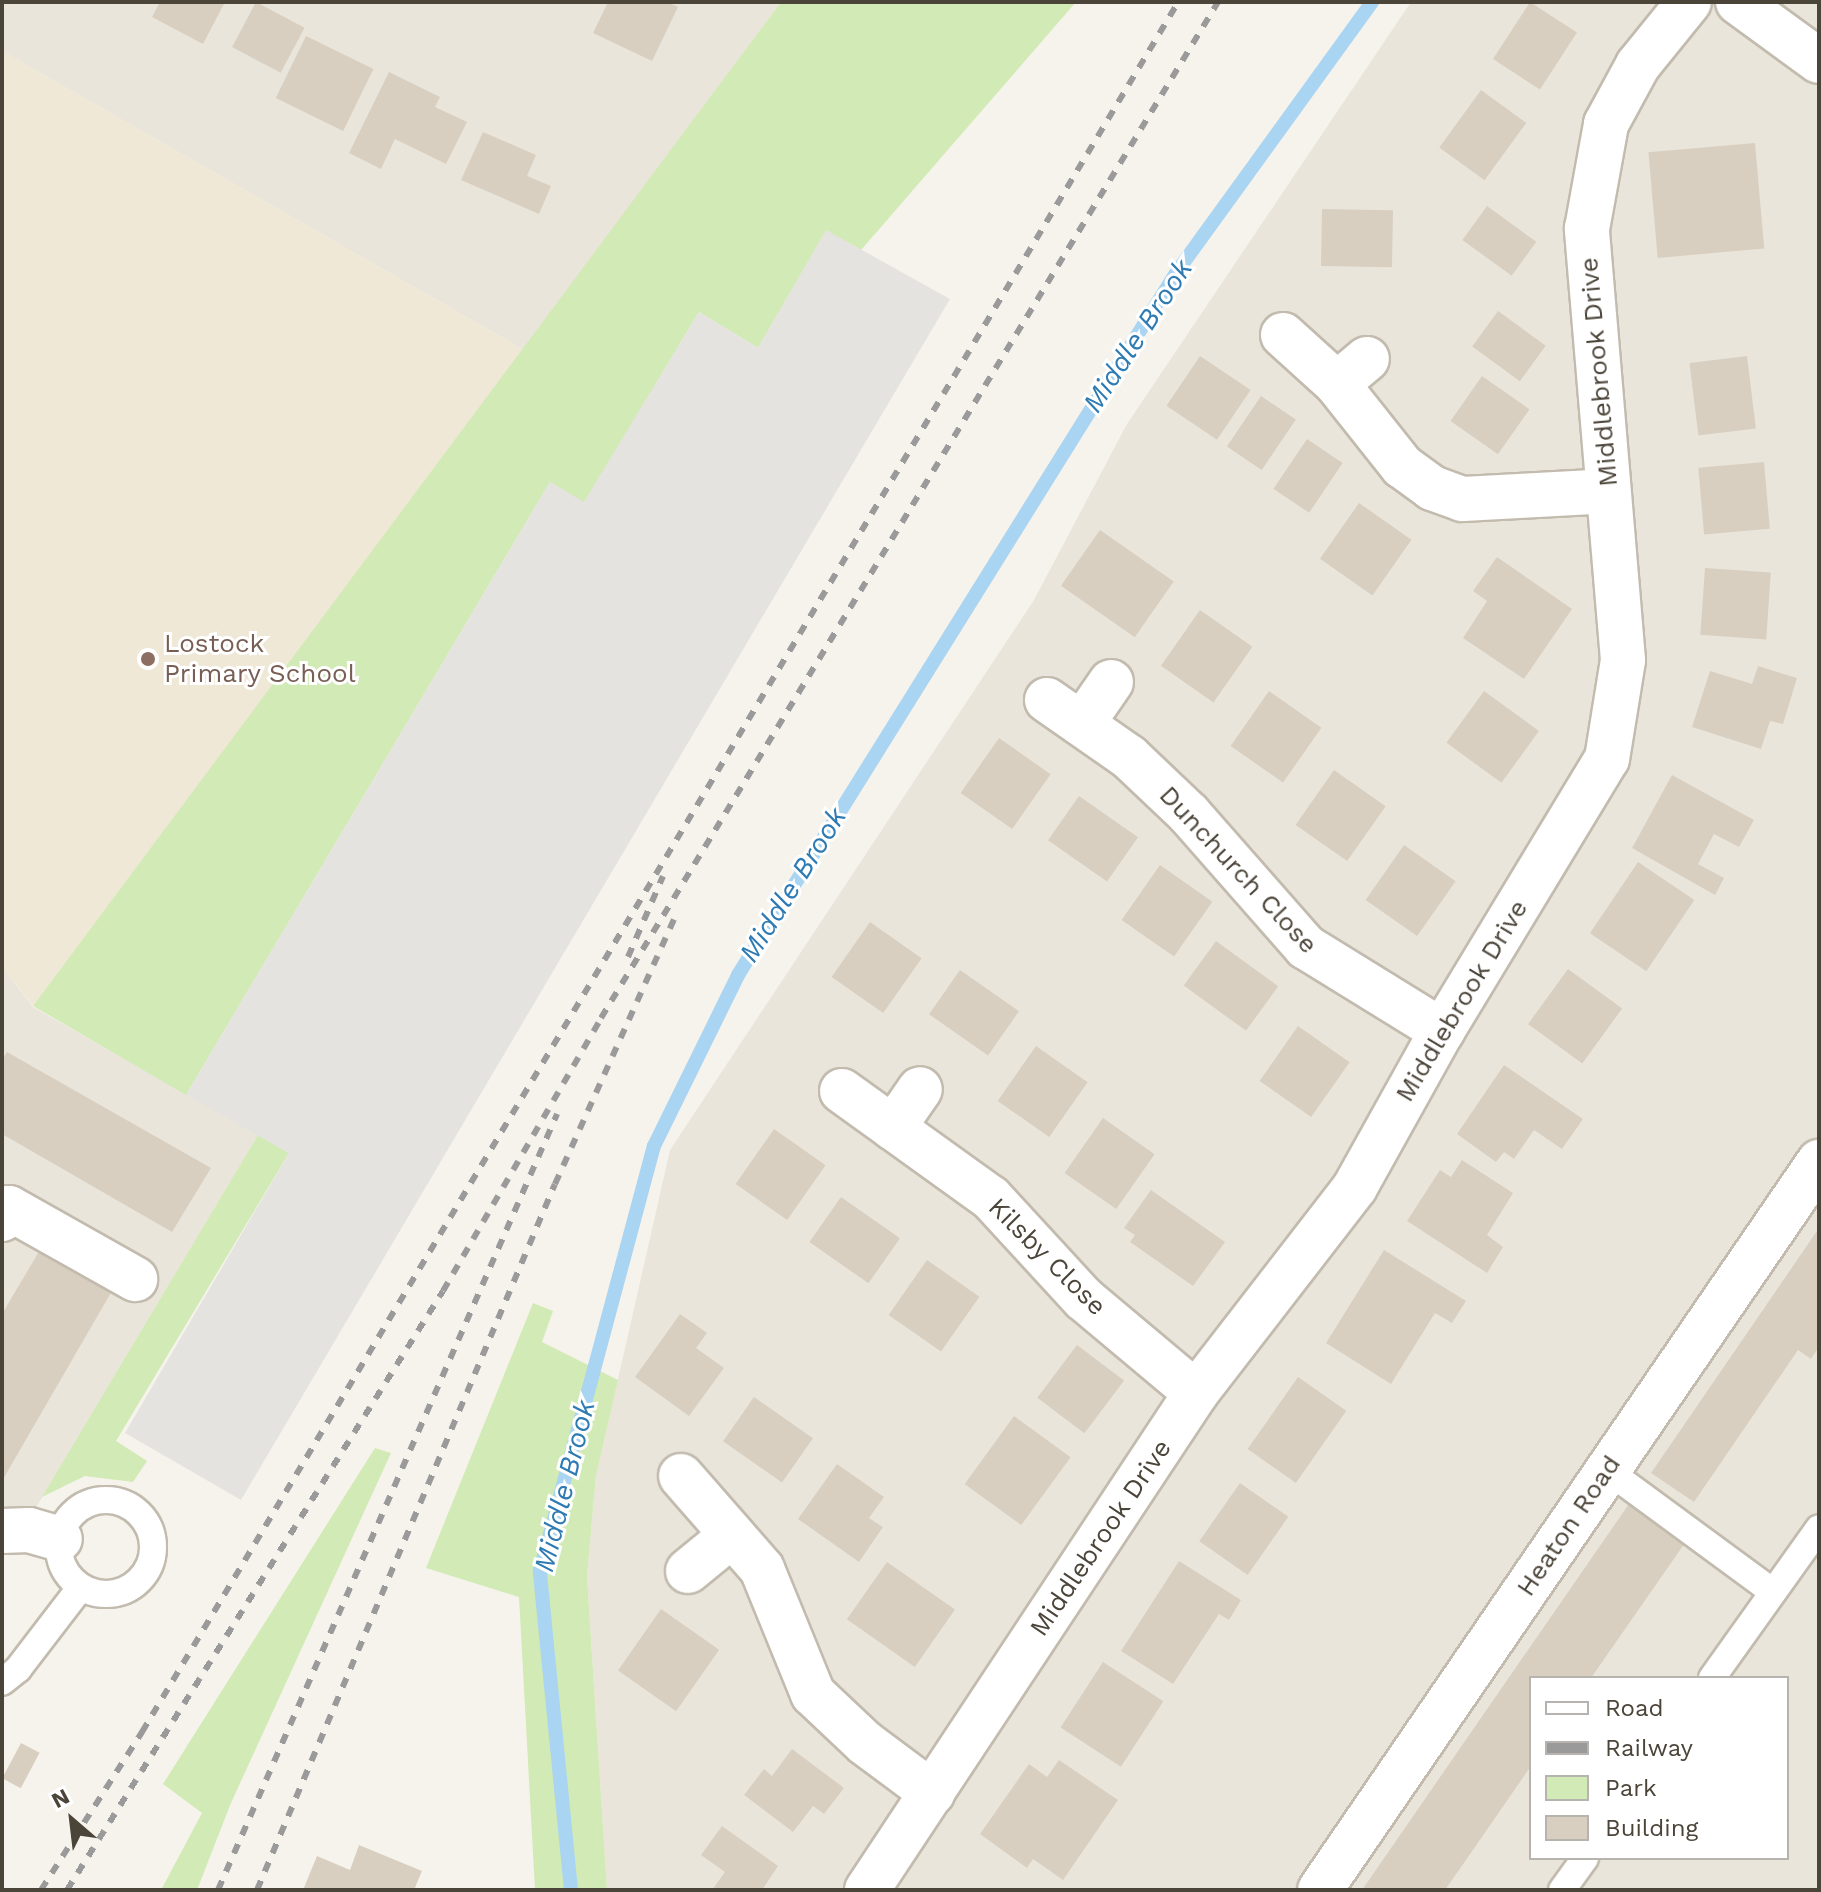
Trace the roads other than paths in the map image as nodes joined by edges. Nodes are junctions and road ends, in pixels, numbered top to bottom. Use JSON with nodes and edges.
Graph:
{"nodes":[{"id":1,"x":1689,"y":2,"type":"edge"},
{"id":2,"x":1738,"y":2,"type":"edge"},
{"id":3,"x":1819,"y":61,"type":"edge"},
{"id":4,"x":1283,"y":335,"type":"dead end"},
{"id":5,"x":1608,"y":491,"type":"junction"},
{"id":6,"x":1111,"y":682,"type":"dead end"},
{"id":7,"x":1442,"y":1031,"type":"junction"},
{"id":8,"x":920,"y":1089,"type":"dead end"},
{"id":9,"x":842,"y":1091,"type":"dead end"},
{"id":10,"x":893,"y":1128,"type":"junction"},
{"id":11,"x":1819,"y":1162,"type":"edge"},
{"id":12,"x":4,"y":1210,"type":"edge"},
{"id":13,"x":135,"y":1279,"type":"dead end"},
{"id":14,"x":1196,"y":1393,"type":"junction"},
{"id":15,"x":1607,"y":1470,"type":"junction"},
{"id":16,"x":681,"y":1476,"type":"dead end"},
{"id":17,"x":1819,"y":1528,"type":"edge"},
{"id":18,"x":2,"y":1531,"type":"edge"},
{"id":19,"x":732,"y":1535,"type":"junction"},
{"id":20,"x":60,"y":1539,"type":"junction"},
{"id":21,"x":688,"y":1571,"type":"dead end"},
{"id":22,"x":81,"y":1587,"type":"junction"},
{"id":23,"x":1773,"y":1592,"type":"junction"},
{"id":24,"x":1713,"y":1676,"type":"edge"},
{"id":25,"x":2,"y":1682,"type":"edge"},
{"id":26,"x":932,"y":1793,"type":"junction"},
{"id":27,"x":1584,"y":1860,"type":"edge"},
{"id":28,"x":867,"y":1890,"type":"edge"},
{"id":29,"x":1320,"y":1890,"type":"edge"},
{"id":30,"x":1562,"y":1890,"type":"edge"}],
"edges":[{"from":1,"to":5,"type":"street","name":"Middlebrook Drive"},
{"from":2,"to":3,"type":"street"},
{"from":4,"to":5,"type":"street"},
{"from":5,"to":7,"type":"street","name":"Middlebrook Drive"},
{"from":6,"to":7,"type":"street","name":"Dunchurch Close"},
{"from":7,"to":14,"type":"street","name":"Middlebrook Drive"},
{"from":8,"to":10,"type":"street"},
{"from":9,"to":10,"type":"street","name":"Kilsby Close"},
{"from":10,"to":14,"type":"street","name":"Kilsby Close"},
{"from":11,"to":15,"type":"street","name":"Heaton Road"},
{"from":12,"to":13,"type":"street"},
{"from":14,"to":26,"type":"street","name":"Middlebrook Drive"},
{"from":15,"to":23,"type":"lane"},
{"from":15,"to":29,"type":"street","name":"Heaton Road"},
{"from":16,"to":19,"type":"street"},
{"from":17,"to":23,"type":"lane"},
{"from":18,"to":20,"type":"street"},
{"from":19,"to":21,"type":"street"},
{"from":19,"to":26,"type":"street"},
{"from":20,"to":22,"type":"lane"},
{"from":20,"to":22,"type":"lane"},
{"from":22,"to":25,"type":"lane"},
{"from":23,"to":24,"type":"lane"},
{"from":26,"to":28,"type":"street","name":"Middlebrook Drive"},
{"from":27,"to":30,"type":"lane"}]}
